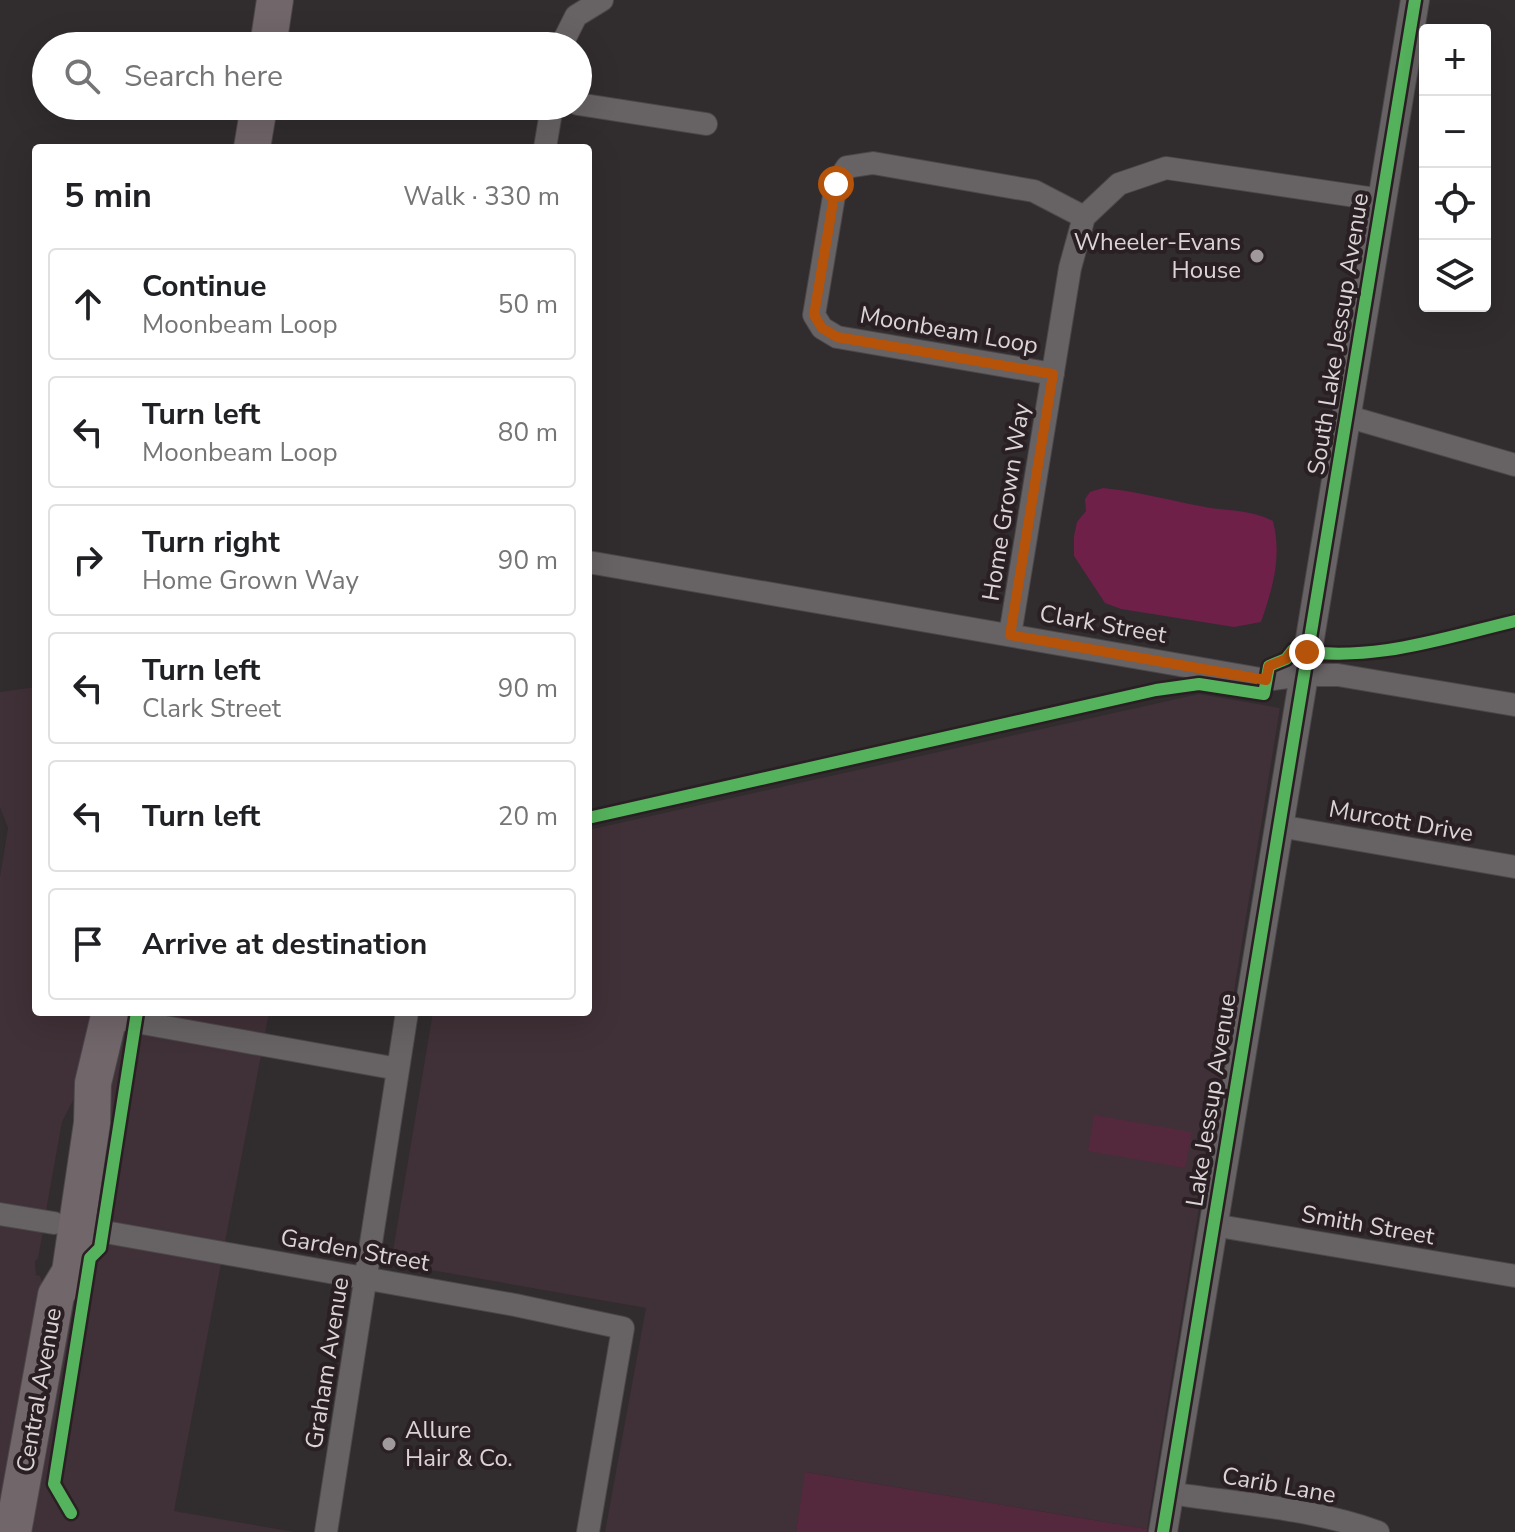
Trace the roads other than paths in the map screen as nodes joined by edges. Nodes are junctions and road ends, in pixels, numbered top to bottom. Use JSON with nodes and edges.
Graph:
{"nodes":[{"id":1,"x":275,"y":0,"type":"edge"},
{"id":2,"x":602,"y":0,"type":"edge"},
{"id":3,"x":1415,"y":0,"type":"edge"},
{"id":4,"x":270,"y":32,"type":"edge"},
{"id":5,"x":568,"y":32,"type":"edge"},
{"id":6,"x":592,"y":106,"type":"edge"},
{"id":7,"x":257,"y":120,"type":"edge"},
{"id":8,"x":550,"y":120,"type":"edge"},
{"id":9,"x":706,"y":124,"type":"dead end"},
{"id":10,"x":253,"y":144,"type":"edge"},
{"id":11,"x":546,"y":144,"type":"edge"},
{"id":12,"x":1382,"y":200,"type":"junction"},
{"id":13,"x":1084,"y":217,"type":"junction"},
{"id":14,"x":1053,"y":374,"type":"junction"},
{"id":15,"x":1346,"y":416,"type":"junction"},
{"id":16,"x":1515,"y":465,"type":"edge"},
{"id":17,"x":592,"y":563,"type":"edge"},
{"id":18,"x":1010,"y":635,"type":"junction"},
{"id":19,"x":1303,"y":675,"type":"junction"},
{"id":20,"x":1515,"y":705,"type":"edge"},
{"id":21,"x":1279,"y":826,"type":"junction"},
{"id":22,"x":1515,"y":867,"type":"edge"},
{"id":23,"x":110,"y":1016,"type":"edge"},
{"id":24,"x":115,"y":1016,"type":"edge"},
{"id":25,"x":406,"y":1016,"type":"edge"},
{"id":26,"x":398,"y":1069,"type":"junction"},
{"id":27,"x":0,"y":1214,"type":"edge"},
{"id":28,"x":65,"y":1225,"type":"junction"},
{"id":29,"x":1213,"y":1225,"type":"junction"},
{"id":30,"x":1515,"y":1276,"type":"edge"},
{"id":31,"x":367,"y":1278,"type":"junction"},
{"id":32,"x":1170,"y":1493,"type":"junction"},
{"id":33,"x":14,"y":1532,"type":"edge"},
{"id":34,"x":326,"y":1532,"type":"edge"},
{"id":35,"x":588,"y":1532,"type":"edge"},
{"id":36,"x":1163,"y":1532,"type":"edge"},
{"id":37,"x":1378,"y":1532,"type":"edge"}],
"edges":[{"from":1,"to":4,"type":"main road"},
{"from":2,"to":5,"type":"street"},
{"from":3,"to":12,"type":"street","name":"South Lake Jessup Avenue"},
{"from":6,"to":9,"type":"street"},
{"from":7,"to":10,"type":"main road"},
{"from":8,"to":11,"type":"street"},
{"from":12,"to":13,"type":"street"},
{"from":12,"to":15,"type":"street","name":"South Lake Jessup Avenue"},
{"from":13,"to":14,"type":"street","name":"Home Grown Way"},
{"from":13,"to":14,"type":"street","name":"Moonbeam Loop"},
{"from":14,"to":18,"type":"street","name":"Home Grown Way"},
{"from":15,"to":16,"type":"street"},
{"from":15,"to":19,"type":"street","name":"South Lake Jessup Avenue"},
{"from":17,"to":18,"type":"street","name":"Clark Street"},
{"from":18,"to":19,"type":"street","name":"Clark Street"},
{"from":19,"to":20,"type":"street","name":"Clark Street"},
{"from":19,"to":21,"type":"street","name":"Lake Jessup Avenue"},
{"from":21,"to":22,"type":"street","name":"Murcott Drive"},
{"from":21,"to":29,"type":"street","name":"Lake Jessup Avenue"},
{"from":23,"to":28,"type":"main road","name":"Central Avenue"},
{"from":24,"to":26,"type":"street"},
{"from":25,"to":26,"type":"street","name":"Graham Avenue"},
{"from":26,"to":31,"type":"street","name":"Graham Avenue"},
{"from":27,"to":28,"type":"street","name":"Garden Street"},
{"from":28,"to":31,"type":"street","name":"Garden Street"},
{"from":28,"to":33,"type":"main road","name":"Central Avenue"},
{"from":29,"to":30,"type":"street","name":"Smith Street"},
{"from":29,"to":32,"type":"street","name":"Lake Jessup Avenue"},
{"from":31,"to":34,"type":"street","name":"Graham Avenue"},
{"from":31,"to":35,"type":"street","name":"Garden Street"},
{"from":32,"to":36,"type":"street","name":"Lake Jessup Avenue"},
{"from":32,"to":37,"type":"street","name":"Carib Lane"}]}
